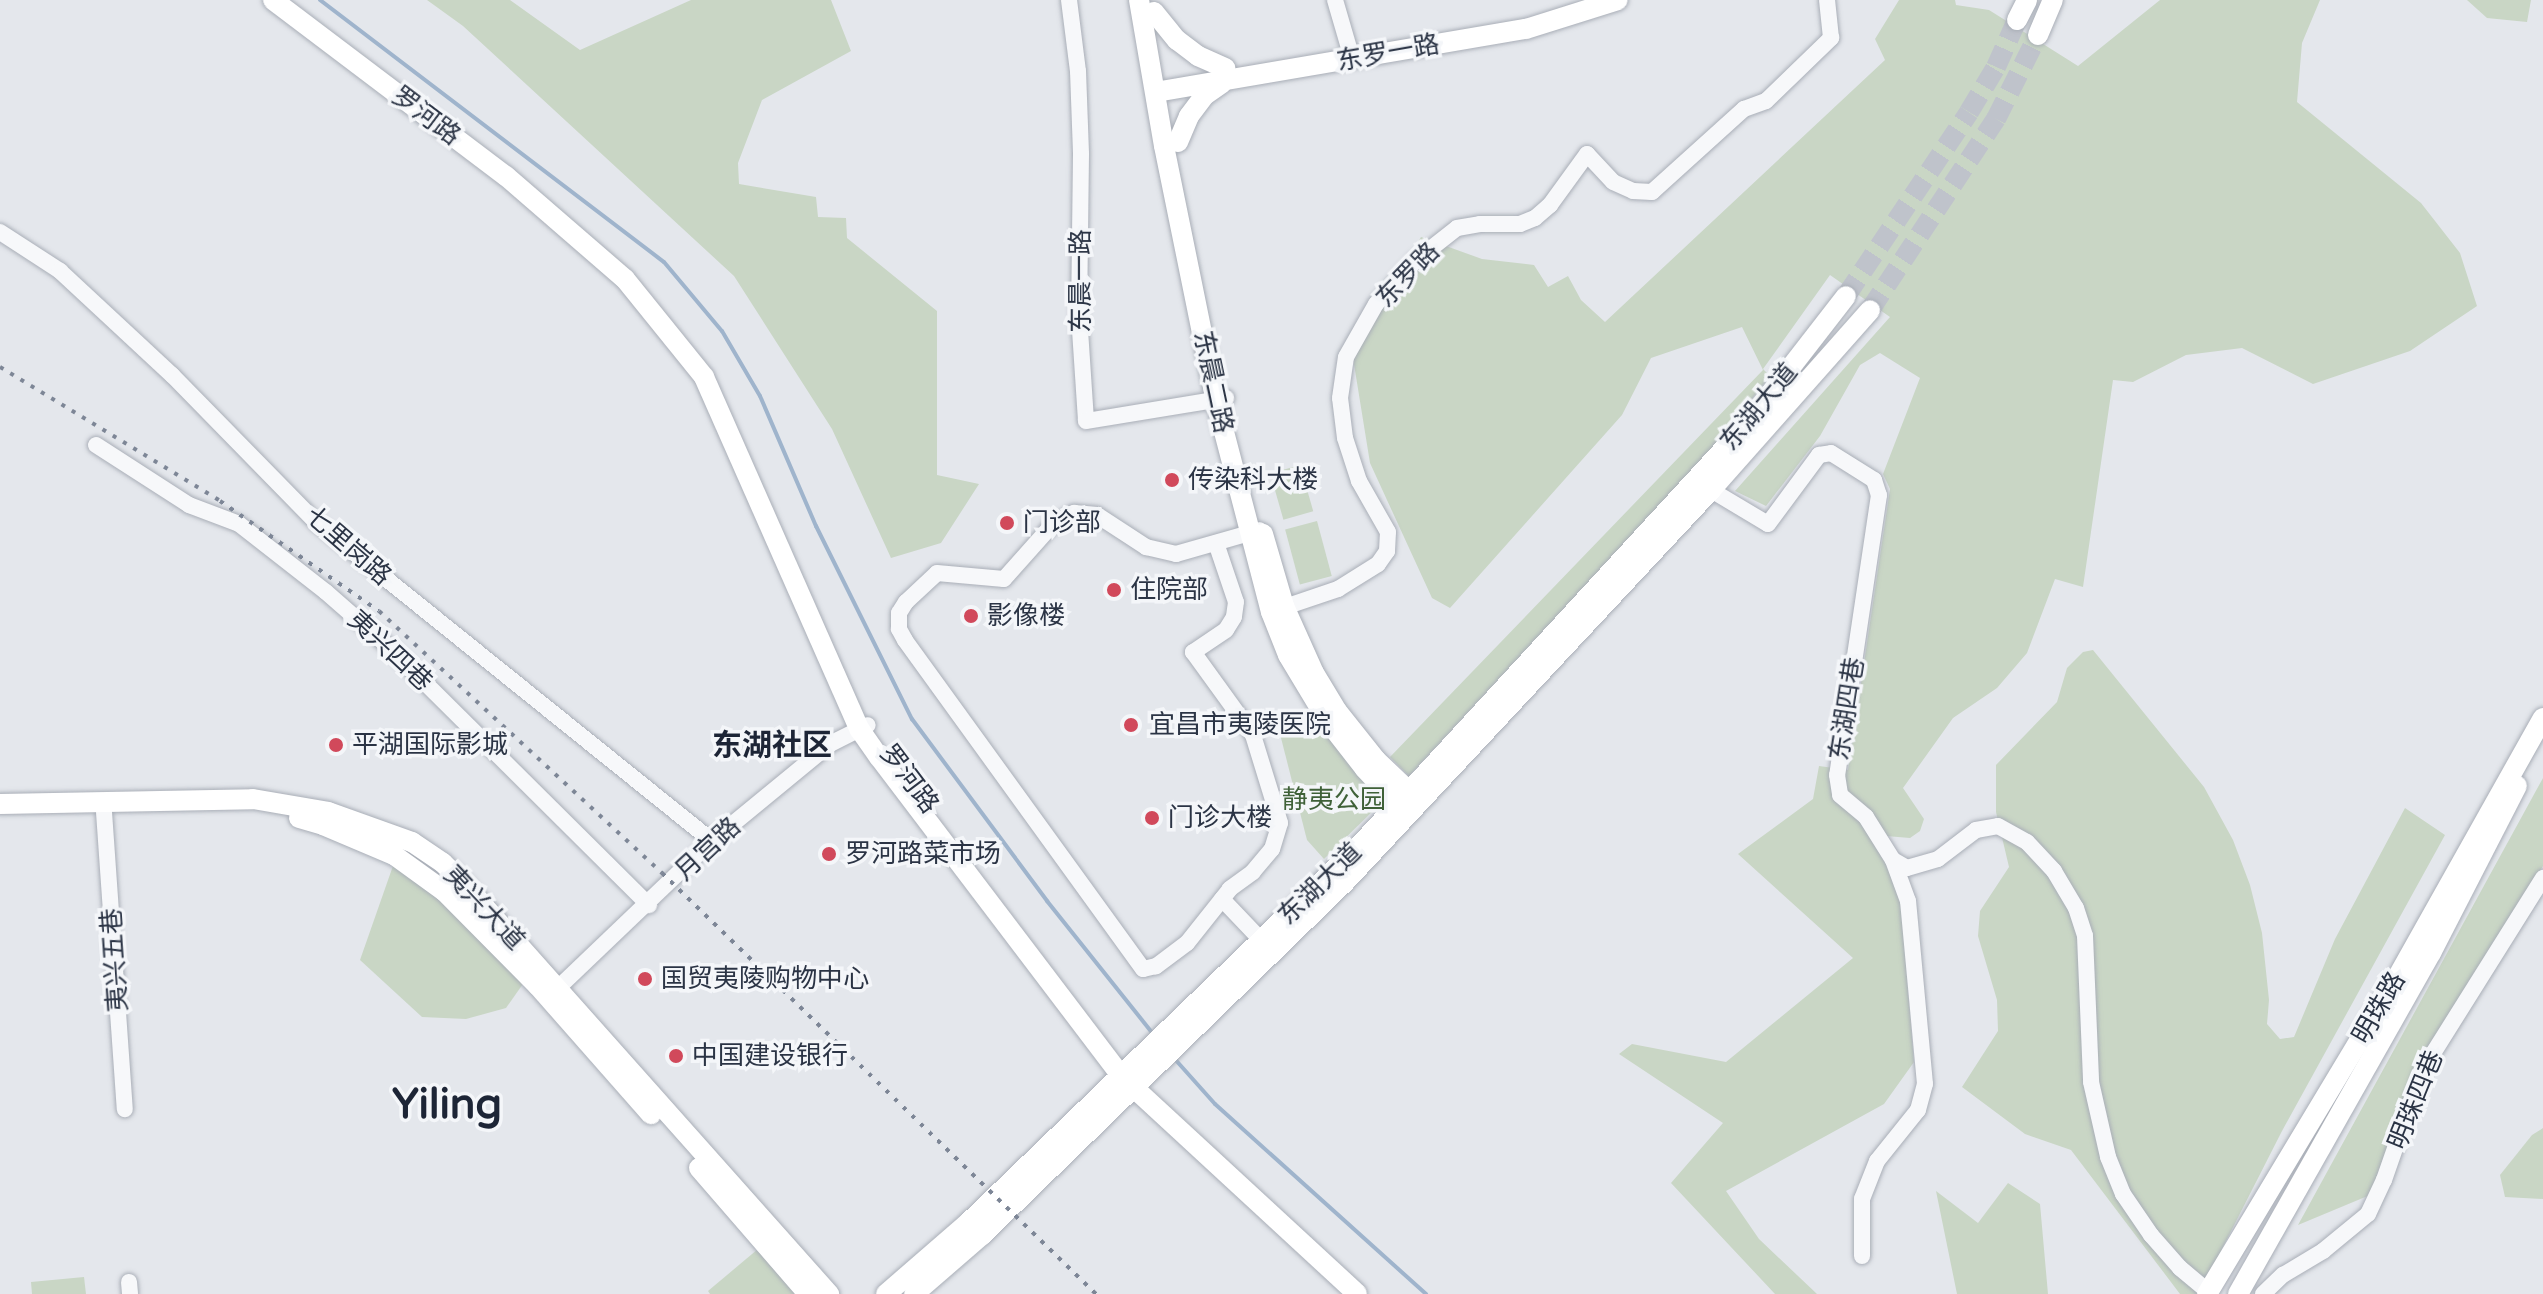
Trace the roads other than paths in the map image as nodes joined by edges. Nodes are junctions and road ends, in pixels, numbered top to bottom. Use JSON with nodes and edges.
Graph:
{"nodes":[{"id":1,"x":273,"y":0,"type":"edge"},
{"id":2,"x":1069,"y":0,"type":"edge"},
{"id":3,"x":1335,"y":0,"type":"edge"},
{"id":4,"x":1581,"y":0,"type":"edge"},
{"id":5,"x":1618,"y":0,"type":"edge"},
{"id":6,"x":1827,"y":0,"type":"edge"},
{"id":7,"x":2027,"y":0,"type":"edge"},
{"id":8,"x":2053,"y":0,"type":"edge"},
{"id":9,"x":1148,"y":4,"type":"edge"},
{"id":10,"x":2017,"y":20,"type":"tunnel mouth"},
{"id":11,"x":2038,"y":35,"type":"tunnel mouth"},
{"id":12,"x":1349,"y":48,"type":"junction"},
{"id":13,"x":1225,"y":74,"type":"junction"},
{"id":14,"x":1161,"y":86,"type":"junction"},
{"id":15,"x":1178,"y":142,"type":"junction"},
{"id":16,"x":0,"y":232,"type":"edge"},
{"id":17,"x":1846,"y":296,"type":"tunnel mouth"},
{"id":18,"x":1870,"y":310,"type":"tunnel mouth"},
{"id":19,"x":1221,"y":399,"type":"junction"},
{"id":20,"x":96,"y":445,"type":"dead end"},
{"id":21,"x":1711,"y":490,"type":"junction"},
{"id":22,"x":1255,"y":531,"type":"junction"},
{"id":23,"x":1216,"y":543,"type":"junction"},
{"id":24,"x":1278,"y":609,"type":"junction"},
{"id":25,"x":2543,"y":718,"type":"edge"},
{"id":26,"x":864,"y":727,"type":"junction"},
{"id":27,"x":2543,"y":744,"type":"edge"},
{"id":28,"x":1409,"y":803,"type":"junction"},
{"id":29,"x":0,"y":804,"type":"edge"},
{"id":30,"x":104,"y":812,"type":"junction"},
{"id":31,"x":0,"y":816,"type":"edge"},
{"id":32,"x":712,"y":841,"type":"junction"},
{"id":33,"x":1893,"y":860,"type":"junction"},
{"id":34,"x":2543,"y":878,"type":"edge"},
{"id":35,"x":1222,"y":899,"type":"junction"},
{"id":36,"x":649,"y":905,"type":"junction"},
{"id":37,"x":1262,"y":941,"type":"junction"},
{"id":38,"x":558,"y":988,"type":"junction"},
{"id":39,"x":1190,"y":1025,"type":"junction"},
{"id":40,"x":1131,"y":1078,"type":"junction"},
{"id":41,"x":125,"y":1109,"type":"dead end"},
{"id":42,"x":1862,"y":1256,"type":"dead end"},
{"id":43,"x":2208,"y":1293,"type":"edge"},
{"id":44,"x":808,"y":1294,"type":"edge"},
{"id":45,"x":829,"y":1294,"type":"edge"},
{"id":46,"x":886,"y":1294,"type":"edge"},
{"id":47,"x":914,"y":1294,"type":"edge"},
{"id":48,"x":1357,"y":1294,"type":"edge"},
{"id":49,"x":1374,"y":1294,"type":"edge"},
{"id":50,"x":2238,"y":1294,"type":"edge"},
{"id":51,"x":2263,"y":1294,"type":"edge"}],
"edges":[{"from":1,"to":26,"type":"main road","name":"罗河路"},
{"from":2,"to":19,"type":"street","name":"东晨一路"},
{"from":3,"to":12,"type":"street"},
{"from":4,"to":12,"type":"main road","name":"东罗一路"},
{"from":5,"to":13,"type":"main road","name":"东罗一路"},
{"from":6,"to":24,"type":"street","name":"东罗路"},
{"from":7,"to":10,"type":"main road"},
{"from":8,"to":11,"type":"main road"},
{"from":9,"to":13,"type":"main road"},
{"from":9,"to":14,"type":"main road","name":"东晨二路"},
{"from":12,"to":13,"type":"main road","name":"东罗一路"},
{"from":13,"to":14,"type":"main road","name":"东罗一路"},
{"from":13,"to":15,"type":"main road"},
{"from":14,"to":15,"type":"main road","name":"东晨二路"},
{"from":14,"to":19,"type":"main road","name":"东晨二路"},
{"from":15,"to":19,"type":"main road","name":"东晨二路"},
{"from":16,"to":32,"type":"street","name":"七里岗路"},
{"from":17,"to":28,"type":"main road","name":"东湖大道"},
{"from":18,"to":21,"type":"main road","name":"东湖大道"},
{"from":19,"to":22,"type":"main road","name":"东晨二路"},
{"from":20,"to":36,"type":"street","name":"夷兴四巷"},
{"from":21,"to":28,"type":"main road","name":"东湖大道"},
{"from":21,"to":33,"type":"street","name":"东湖四巷"},
{"from":22,"to":23,"type":"street"},
{"from":22,"to":24,"type":"main road","name":"东晨二路"},
{"from":23,"to":35,"type":"street"},
{"from":23,"to":35,"type":"street"},
{"from":24,"to":28,"type":"main road","name":"东晨二路"},
{"from":25,"to":43,"type":"main road","name":"明珠路"},
{"from":26,"to":32,"type":"street","name":"月宫路"},
{"from":26,"to":40,"type":"main road","name":"罗河路"},
{"from":27,"to":50,"type":"main road","name":"明珠路"},
{"from":28,"to":37,"type":"main road","name":"东湖大道"},
{"from":28,"to":39,"type":"main road","name":"东湖大道"},
{"from":29,"to":38,"type":"main road","name":"夷兴大道"},
{"from":30,"to":31,"type":"main road","name":"夷兴大道"},
{"from":30,"to":41,"type":"street","name":"夷兴五巷"},
{"from":30,"to":44,"type":"main road","name":"夷兴大道"},
{"from":32,"to":36,"type":"street","name":"月宫路"},
{"from":33,"to":42,"type":"street"},
{"from":33,"to":43,"type":"street"},
{"from":34,"to":51,"type":"street","name":"明珠四巷"},
{"from":35,"to":37,"type":"street"},
{"from":36,"to":38,"type":"street","name":"月宫路"},
{"from":37,"to":39,"type":"main road","name":"东湖大道"},
{"from":38,"to":45,"type":"main road","name":"夷兴大道"},
{"from":39,"to":40,"type":"main road","name":"东湖大道"},
{"from":40,"to":46,"type":"main road","name":"东湖大道"},
{"from":40,"to":47,"type":"main road","name":"东湖大道"},
{"from":40,"to":48,"type":"main road","name":"罗河路"},
{"from":40,"to":49,"type":"main road","name":"罗河路"}]}
